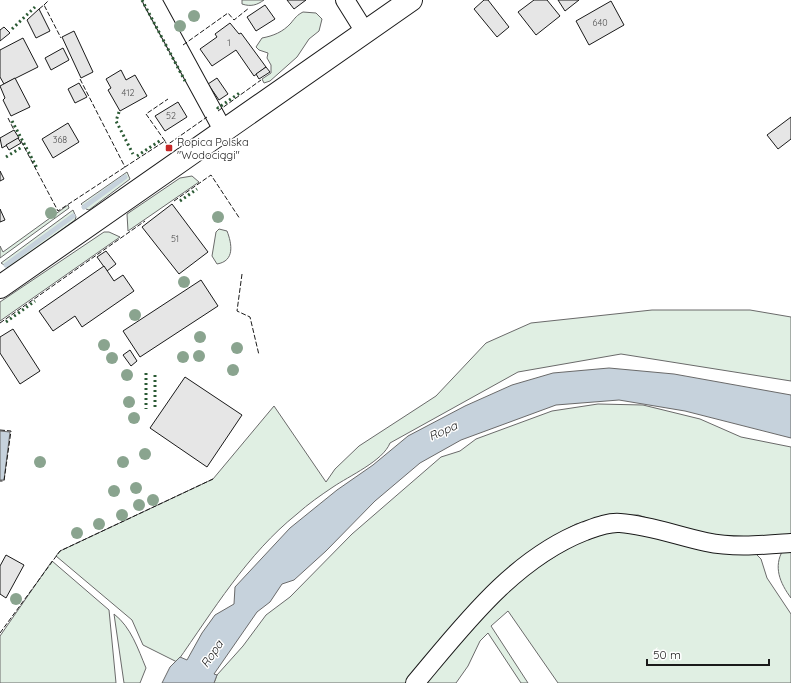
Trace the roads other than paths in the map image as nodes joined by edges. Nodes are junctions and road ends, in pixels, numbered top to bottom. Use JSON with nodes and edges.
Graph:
{"nodes":[{"id":1,"x":152,"y":0,"type":"edge"},
{"id":2,"x":345,"y":0,"type":"edge"},
{"id":3,"x":411,"y":0,"type":"edge"},
{"id":4,"x":365,"y":32,"type":"junction"},
{"id":5,"x":224,"y":132,"type":"junction"},
{"id":6,"x":2,"y":282,"type":"edge"},
{"id":7,"x":791,"y":543,"type":"edge"},
{"id":8,"x":415,"y":683,"type":"edge"}],
"edges":[{"from":1,"to":5,"type":"street"},
{"from":2,"to":4,"type":"street"},
{"from":3,"to":4,"type":"main road"},
{"from":4,"to":5,"type":"main road"},
{"from":5,"to":6,"type":"main road"},
{"from":7,"to":8,"type":"street"}]}
